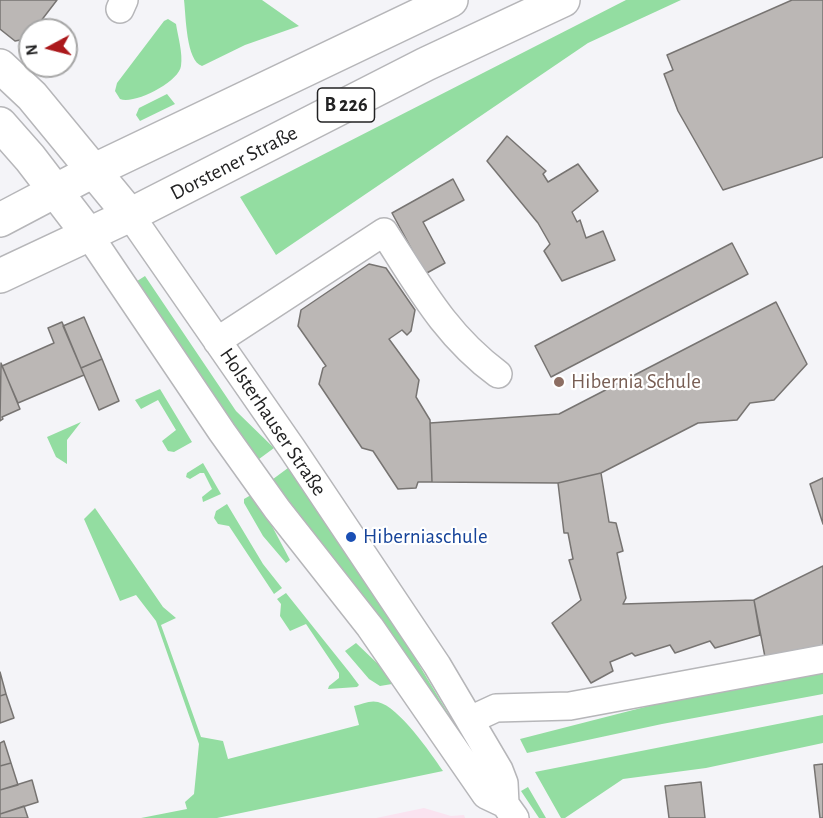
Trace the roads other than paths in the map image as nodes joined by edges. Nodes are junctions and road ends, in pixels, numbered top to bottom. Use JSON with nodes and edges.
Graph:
{"nodes":[{"id":1,"x":451,"y":0,"type":"edge"},
{"id":2,"x":563,"y":0,"type":"edge"},
{"id":3,"x":0,"y":66,"type":"edge"},
{"id":4,"x":0,"y":124,"type":"edge"},
{"id":5,"x":93,"y":171,"type":"junction"},
{"id":6,"x":56,"y":190,"type":"junction"},
{"id":7,"x":130,"y":215,"type":"junction"},
{"id":8,"x":0,"y":219,"type":"edge"},
{"id":9,"x":89,"y":235,"type":"junction"},
{"id":10,"x":0,"y":276,"type":"edge"},
{"id":11,"x":217,"y":341,"type":"junction"},
{"id":12,"x":498,"y":374,"type":"dead end"},
{"id":13,"x":823,"y":658,"type":"edge"},
{"id":14,"x":470,"y":720,"type":"junction"},
{"id":15,"x":510,"y":814,"type":"edge"}],
"edges":[{"from":1,"to":5,"type":"main road","number":"B 226"},
{"from":2,"to":7,"type":"main road","name":"Dorstener Straße","number":"B 226"},
{"from":3,"to":5,"type":"main road","name":"Holsterhauser Straße"},
{"from":4,"to":6,"type":"main road","name":"Holsterhauser Straße"},
{"from":5,"to":6,"type":"main road","number":"B 226"},
{"from":5,"to":7,"type":"main road","name":"Holsterhauser Straße"},
{"from":6,"to":8,"type":"main road","number":"B 226"},
{"from":6,"to":9,"type":"main road","name":"Holsterhauser Straße"},
{"from":7,"to":9,"type":"main road","name":"Dorstener Straße","number":"B 226"},
{"from":7,"to":11,"type":"street","name":"Holsterhauser Straße"},
{"from":9,"to":10,"type":"main road","name":"Dorstener Straße","number":"B 226"},
{"from":9,"to":15,"type":"street","name":"Holsterhauser Straße"},
{"from":11,"to":12,"type":"street"},
{"from":11,"to":14,"type":"street","name":"Holsterhauser Straße"},
{"from":13,"to":14,"type":"street"},
{"from":14,"to":15,"type":"street","name":"Holsterhauser Straße"}]}
